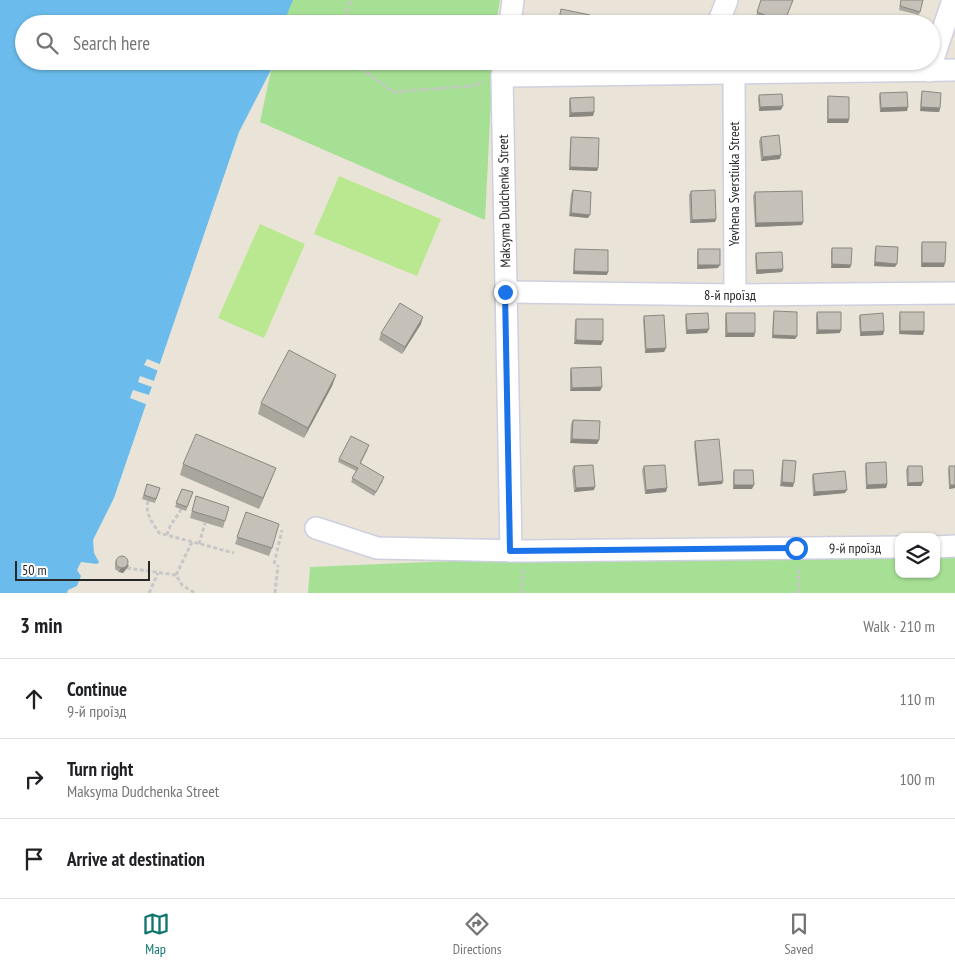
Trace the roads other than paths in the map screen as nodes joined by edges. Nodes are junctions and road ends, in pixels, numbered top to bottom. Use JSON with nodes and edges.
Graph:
{"nodes":[{"id":1,"x":513,"y":0,"type":"edge"},
{"id":2,"x":727,"y":0,"type":"edge"},
{"id":3,"x":953,"y":0,"type":"edge"},
{"id":4,"x":511,"y":15,"type":"edge"},
{"id":5,"x":721,"y":15,"type":"edge"},
{"id":6,"x":940,"y":38,"type":"edge"},
{"id":7,"x":503,"y":70,"type":"edge"},
{"id":8,"x":718,"y":70,"type":"edge"},
{"id":9,"x":929,"y":70,"type":"joint"},
{"id":10,"x":955,"y":70,"type":"edge"},
{"id":11,"x":734,"y":73,"type":"junction"},
{"id":12,"x":505,"y":292,"type":"junction"},
{"id":13,"x":955,"y":293,"type":"edge"},
{"id":14,"x":734,"y":295,"type":"junction"},
{"id":15,"x":316,"y":528,"type":"dead end"},
{"id":16,"x":955,"y":546,"type":"edge"},
{"id":17,"x":895,"y":547,"type":"edge"},
{"id":18,"x":940,"y":547,"type":"edge"},
{"id":19,"x":510,"y":551,"type":"junction"}],
"edges":[{"from":1,"to":4,"type":"street"},
{"from":2,"to":5,"type":"street"},
{"from":3,"to":6,"type":"street"},
{"from":7,"to":12,"type":"street","name":"Maksyma Dudchenka Street"},
{"from":8,"to":11,"type":"street"},
{"from":9,"to":10,"type":"street"},
{"from":9,"to":11,"type":"street"},
{"from":11,"to":14,"type":"street","name":"Yevhena Sverstiuka Street"},
{"from":12,"to":14,"type":"street","name":"8-й проїзд"},
{"from":12,"to":19,"type":"street","name":"Maksyma Dudchenka Street"},
{"from":13,"to":14,"type":"street","name":"8-й проїзд"},
{"from":15,"to":19,"type":"street","name":"9-й проїзд"},
{"from":16,"to":18,"type":"street"},
{"from":17,"to":19,"type":"street","name":"9-й проїзд"}]}
